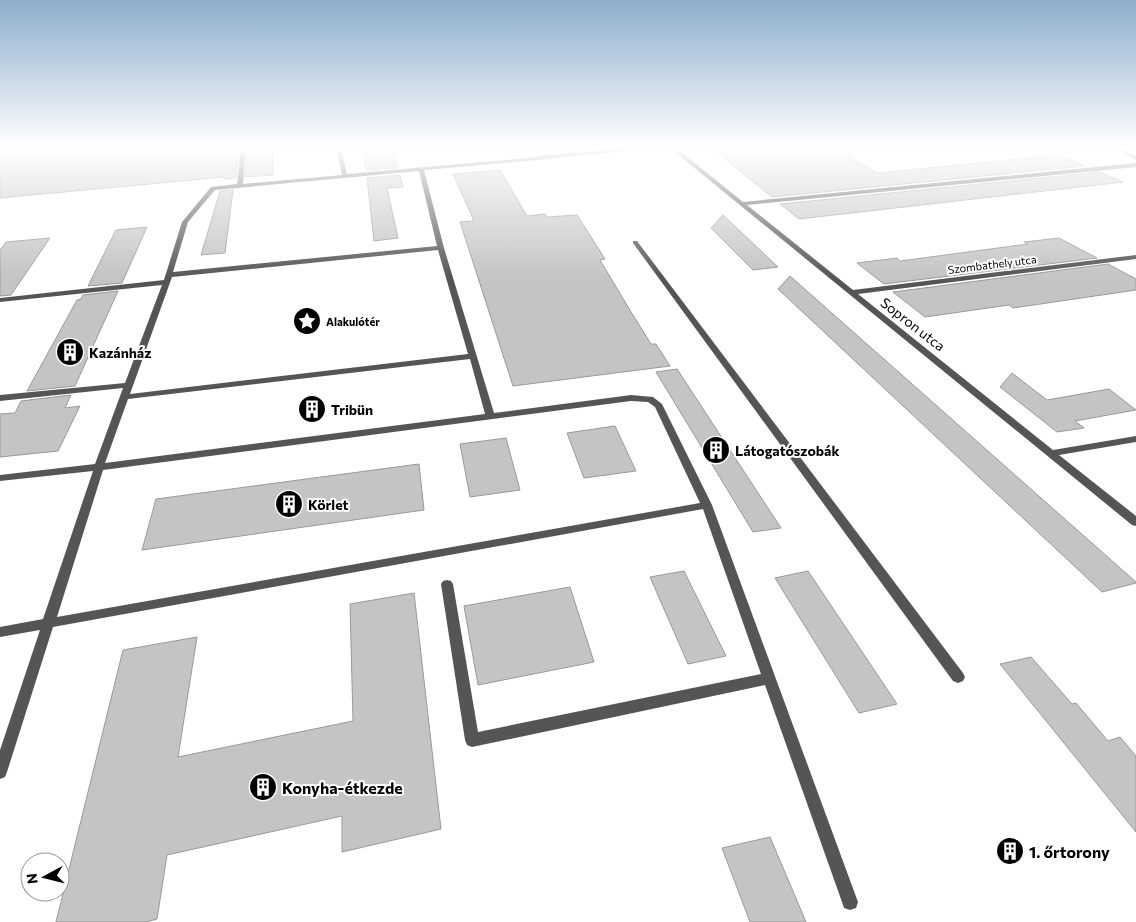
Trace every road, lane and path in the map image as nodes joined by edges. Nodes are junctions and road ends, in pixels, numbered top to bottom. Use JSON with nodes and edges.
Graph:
{"nodes":[{"id":1,"x":211,"y":191,"type":"edge"},
{"id":2,"x":427,"y":191,"type":"edge"},
{"id":3,"x":727,"y":191,"type":"edge"},
{"id":4,"x":874,"y":191,"type":"edge"},
{"id":5,"x":743,"y":204,"type":"junction"},
{"id":6,"x":635,"y":242,"type":"dead end"},
{"id":7,"x":441,"y":248,"type":"junction"},
{"id":8,"x":1136,"y":257,"type":"edge"},
{"id":9,"x":168,"y":279,"type":"junction"},
{"id":10,"x":851,"y":293,"type":"junction"},
{"id":11,"x":0,"y":300,"type":"edge"},
{"id":12,"x":473,"y":356,"type":"junction"},
{"id":13,"x":130,"y":385,"type":"junction"},
{"id":14,"x":126,"y":397,"type":"junction"},
{"id":15,"x":0,"y":398,"type":"edge"},
{"id":16,"x":491,"y":416,"type":"junction"},
{"id":17,"x":1136,"y":439,"type":"edge"},
{"id":18,"x":1053,"y":453,"type":"junction"},
{"id":19,"x":100,"y":467,"type":"junction"},
{"id":20,"x":0,"y":478,"type":"edge"},
{"id":21,"x":707,"y":505,"type":"junction"},
{"id":22,"x":1136,"y":522,"type":"edge"},
{"id":23,"x":447,"y":584,"type":"dead end"},
{"id":24,"x":50,"y":623,"type":"junction"},
{"id":25,"x":0,"y":632,"type":"edge"},
{"id":26,"x":958,"y":677,"type":"dead end"},
{"id":27,"x":770,"y":678,"type":"junction"},
{"id":28,"x":0,"y":772,"type":"edge"},
{"id":29,"x":850,"y":902,"type":"dead end"}],
"edges":[{"from":1,"to":9,"type":"street"},
{"from":2,"to":7,"type":"street"},
{"from":3,"to":5,"type":"street","name":"Sopron utca"},
{"from":4,"to":5,"type":"street"},
{"from":5,"to":10,"type":"street","name":"Sopron utca"},
{"from":6,"to":26,"type":"street"},
{"from":7,"to":9,"type":"street"},
{"from":7,"to":12,"type":"street"},
{"from":8,"to":10,"type":"street","name":"Szombathely utca"},
{"from":9,"to":11,"type":"street"},
{"from":9,"to":13,"type":"street"},
{"from":10,"to":18,"type":"street","name":"Sopron utca"},
{"from":12,"to":14,"type":"street"},
{"from":12,"to":16,"type":"street"},
{"from":13,"to":14,"type":"street"},
{"from":13,"to":15,"type":"street"},
{"from":14,"to":19,"type":"street"},
{"from":16,"to":19,"type":"street"},
{"from":16,"to":21,"type":"street"},
{"from":17,"to":18,"type":"street"},
{"from":18,"to":22,"type":"street","name":"Sopron utca"},
{"from":19,"to":20,"type":"street"},
{"from":19,"to":24,"type":"street"},
{"from":21,"to":24,"type":"street"},
{"from":21,"to":27,"type":"street"},
{"from":23,"to":27,"type":"street"},
{"from":24,"to":25,"type":"street"},
{"from":24,"to":28,"type":"street"},
{"from":27,"to":29,"type":"street"}]}
